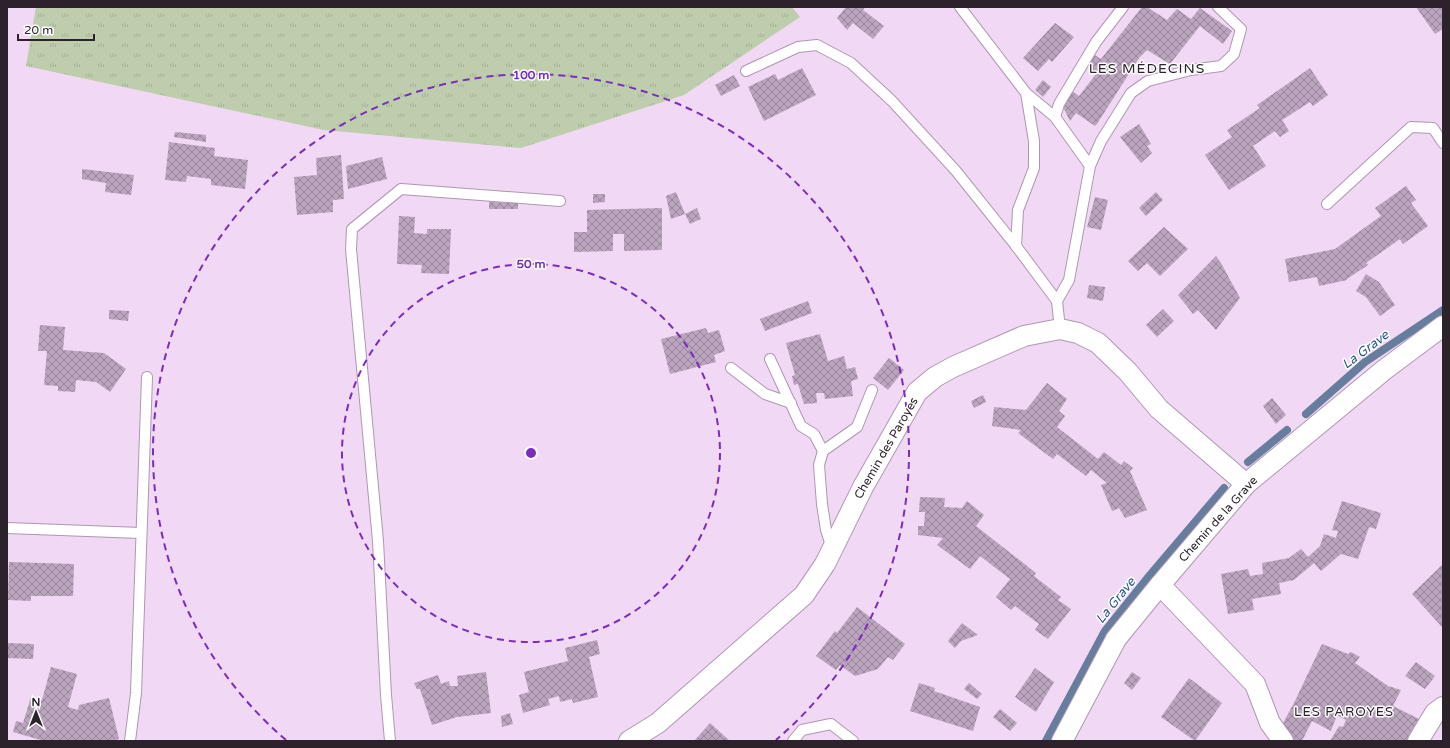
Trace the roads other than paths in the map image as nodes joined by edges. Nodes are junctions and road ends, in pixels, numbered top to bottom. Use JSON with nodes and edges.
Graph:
{"nodes":[{"id":1,"x":960,"y":7,"type":"edge"},
{"id":2,"x":1123,"y":7,"type":"edge"},
{"id":3,"x":1218,"y":7,"type":"edge"},
{"id":4,"x":746,"y":71,"type":"dead end"},
{"id":5,"x":1026,"y":93,"type":"junction"},
{"id":6,"x":1055,"y":117,"type":"junction"},
{"id":7,"x":1443,"y":143,"type":"edge"},
{"id":8,"x":1090,"y":166,"type":"junction"},
{"id":9,"x":560,"y":201,"type":"dead end"},
{"id":10,"x":1327,"y":204,"type":"dead end"},
{"id":11,"x":1016,"y":246,"type":"junction"},
{"id":12,"x":1057,"y":301,"type":"junction"},
{"id":13,"x":1443,"y":326,"type":"edge"},
{"id":14,"x":1060,"y":329,"type":"junction"},
{"id":15,"x":770,"y":359,"type":"dead end"},
{"id":16,"x":731,"y":368,"type":"dead end"},
{"id":17,"x":147,"y":377,"type":"dead end"},
{"id":18,"x":872,"y":390,"type":"dead end"},
{"id":19,"x":791,"y":403,"type":"junction"},
{"id":20,"x":823,"y":451,"type":"junction"},
{"id":21,"x":1246,"y":484,"type":"junction"},
{"id":22,"x":7,"y":528,"type":"edge"},
{"id":23,"x":141,"y":533,"type":"junction"},
{"id":24,"x":832,"y":548,"type":"junction"},
{"id":25,"x":1160,"y":585,"type":"junction"},
{"id":26,"x":1443,"y":707,"type":"edge"},
{"id":27,"x":130,"y":741,"type":"edge"},
{"id":28,"x":390,"y":741,"type":"edge"},
{"id":29,"x":629,"y":741,"type":"edge"},
{"id":30,"x":793,"y":741,"type":"edge"},
{"id":31,"x":853,"y":741,"type":"edge"},
{"id":32,"x":1062,"y":741,"type":"edge"},
{"id":33,"x":1283,"y":741,"type":"edge"},
{"id":34,"x":1418,"y":741,"type":"edge"}],
"edges":[{"from":1,"to":5,"type":"lane"},
{"from":2,"to":6,"type":"lane"},
{"from":3,"to":8,"type":"lane"},
{"from":4,"to":11,"type":"lane"},
{"from":5,"to":6,"type":"lane"},
{"from":5,"to":11,"type":"lane"},
{"from":6,"to":8,"type":"lane"},
{"from":7,"to":10,"type":"lane"},
{"from":8,"to":12,"type":"lane"},
{"from":9,"to":28,"type":"lane"},
{"from":11,"to":12,"type":"lane"},
{"from":12,"to":14,"type":"lane"},
{"from":13,"to":21,"type":"street","name":"Chemin de la Grave"},
{"from":14,"to":21,"type":"street","name":"Chemin des Paroyes"},
{"from":14,"to":24,"type":"street","name":"Chemin des Paroyes"},
{"from":15,"to":19,"type":"lane"},
{"from":16,"to":19,"type":"lane"},
{"from":17,"to":23,"type":"lane"},
{"from":18,"to":20,"type":"lane"},
{"from":19,"to":20,"type":"lane"},
{"from":20,"to":24,"type":"lane"},
{"from":21,"to":25,"type":"street","name":"Chemin de la Grave"},
{"from":22,"to":23,"type":"lane"},
{"from":23,"to":27,"type":"lane"},
{"from":24,"to":29,"type":"street","name":"Chemin des Paroyes"},
{"from":25,"to":32,"type":"street","name":"Chemin de la Grave"},
{"from":25,"to":33,"type":"street"},
{"from":26,"to":34,"type":"street"},
{"from":30,"to":31,"type":"lane"}]}
